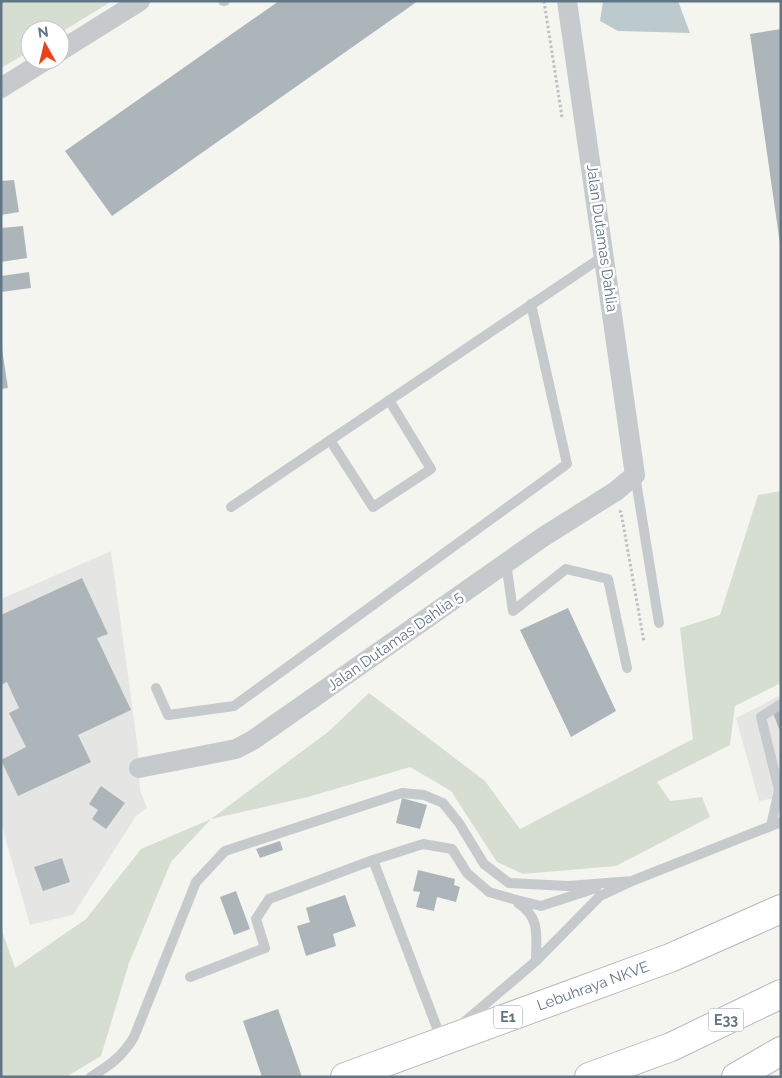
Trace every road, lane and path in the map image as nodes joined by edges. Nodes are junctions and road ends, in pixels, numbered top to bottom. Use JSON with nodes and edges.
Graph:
{"nodes":[{"id":1,"x":140,"y":1,"type":"edge"},
{"id":2,"x":567,"y":1,"type":"edge"},
{"id":3,"x":70,"y":45,"type":"edge"},
{"id":4,"x":30,"y":70,"type":"edge"},
{"id":5,"x":1,"y":88,"type":"edge"},
{"id":6,"x":605,"y":255,"type":"junction"},
{"id":7,"x":531,"y":304,"type":"junction"},
{"id":8,"x":389,"y":400,"type":"junction"},
{"id":9,"x":330,"y":440,"type":"junction"},
{"id":10,"x":635,"y":475,"type":"junction"},
{"id":11,"x":231,"y":506,"type":"dead end"},
{"id":12,"x":614,"y":510,"type":"dead end"},
{"id":13,"x":506,"y":563,"type":"junction"},
{"id":14,"x":658,"y":624,"type":"dead end"},
{"id":15,"x":644,"y":642,"type":"dead end"},
{"id":16,"x":627,"y":668,"type":"dead end"},
{"id":17,"x":156,"y":688,"type":"dead end"},
{"id":18,"x":781,"y":704,"type":"edge"},
{"id":19,"x":139,"y":768,"type":"dead end"},
{"id":20,"x":780,"y":790,"type":"edge"},
{"id":21,"x":776,"y":824,"type":"edge"},
{"id":22,"x":373,"y":860,"type":"junction"},
{"id":23,"x":632,"y":880,"type":"junction"},
{"id":24,"x":611,"y":883,"type":"junction"},
{"id":25,"x":512,"y":900,"type":"junction"},
{"id":26,"x":781,"y":909,"type":"edge"},
{"id":27,"x":536,"y":961,"type":"junction"},
{"id":28,"x":190,"y":977,"type":"dead end"},
{"id":29,"x":781,"y":994,"type":"edge"},
{"id":30,"x":442,"y":1041,"type":"junction"},
{"id":31,"x":781,"y":1051,"type":"edge"},
{"id":32,"x":91,"y":1077,"type":"edge"},
{"id":33,"x":345,"y":1077,"type":"edge"},
{"id":34,"x":589,"y":1077,"type":"edge"},
{"id":35,"x":736,"y":1077,"type":"edge"}],
"edges":[{"from":1,"to":3,"type":"street"},
{"from":2,"to":6,"type":"street","name":"Jalan Dutamas Dahlia"},
{"from":4,"to":5,"type":"street"},
{"from":6,"to":7,"type":"lane"},
{"from":6,"to":10,"type":"street","name":"Jalan Dutamas Dahlia"},
{"from":7,"to":8,"type":"lane"},
{"from":7,"to":17,"type":"lane"},
{"from":8,"to":9,"type":"lane"},
{"from":8,"to":9,"type":"lane"},
{"from":9,"to":11,"type":"lane"},
{"from":10,"to":13,"type":"street","name":"Jalan Dutamas Dahlia 5"},
{"from":10,"to":14,"type":"lane"},
{"from":12,"to":15,"type":"path"},
{"from":13,"to":16,"type":"lane"},
{"from":13,"to":19,"type":"street","name":"Jalan Dutamas Dahlia 5"},
{"from":18,"to":20,"type":"lane"},
{"from":20,"to":21,"type":"lane"},
{"from":21,"to":23,"type":"lane"},
{"from":22,"to":25,"type":"lane"},
{"from":22,"to":28,"type":"lane"},
{"from":22,"to":30,"type":"lane"},
{"from":23,"to":24,"type":"lane"},
{"from":23,"to":27,"type":"lane"},
{"from":24,"to":25,"type":"lane"},
{"from":24,"to":32,"type":"lane"},
{"from":25,"to":27,"type":"lane"},
{"from":26,"to":30,"type":"highway","name":"Lebuhraya NKVE","number":"E1"},
{"from":27,"to":30,"type":"lane"},
{"from":29,"to":34,"type":"highway","number":"E33"},
{"from":30,"to":33,"type":"highway","name":"Lebuhraya NKVE","number":"E1"},
{"from":31,"to":35,"type":"highway"}]}
